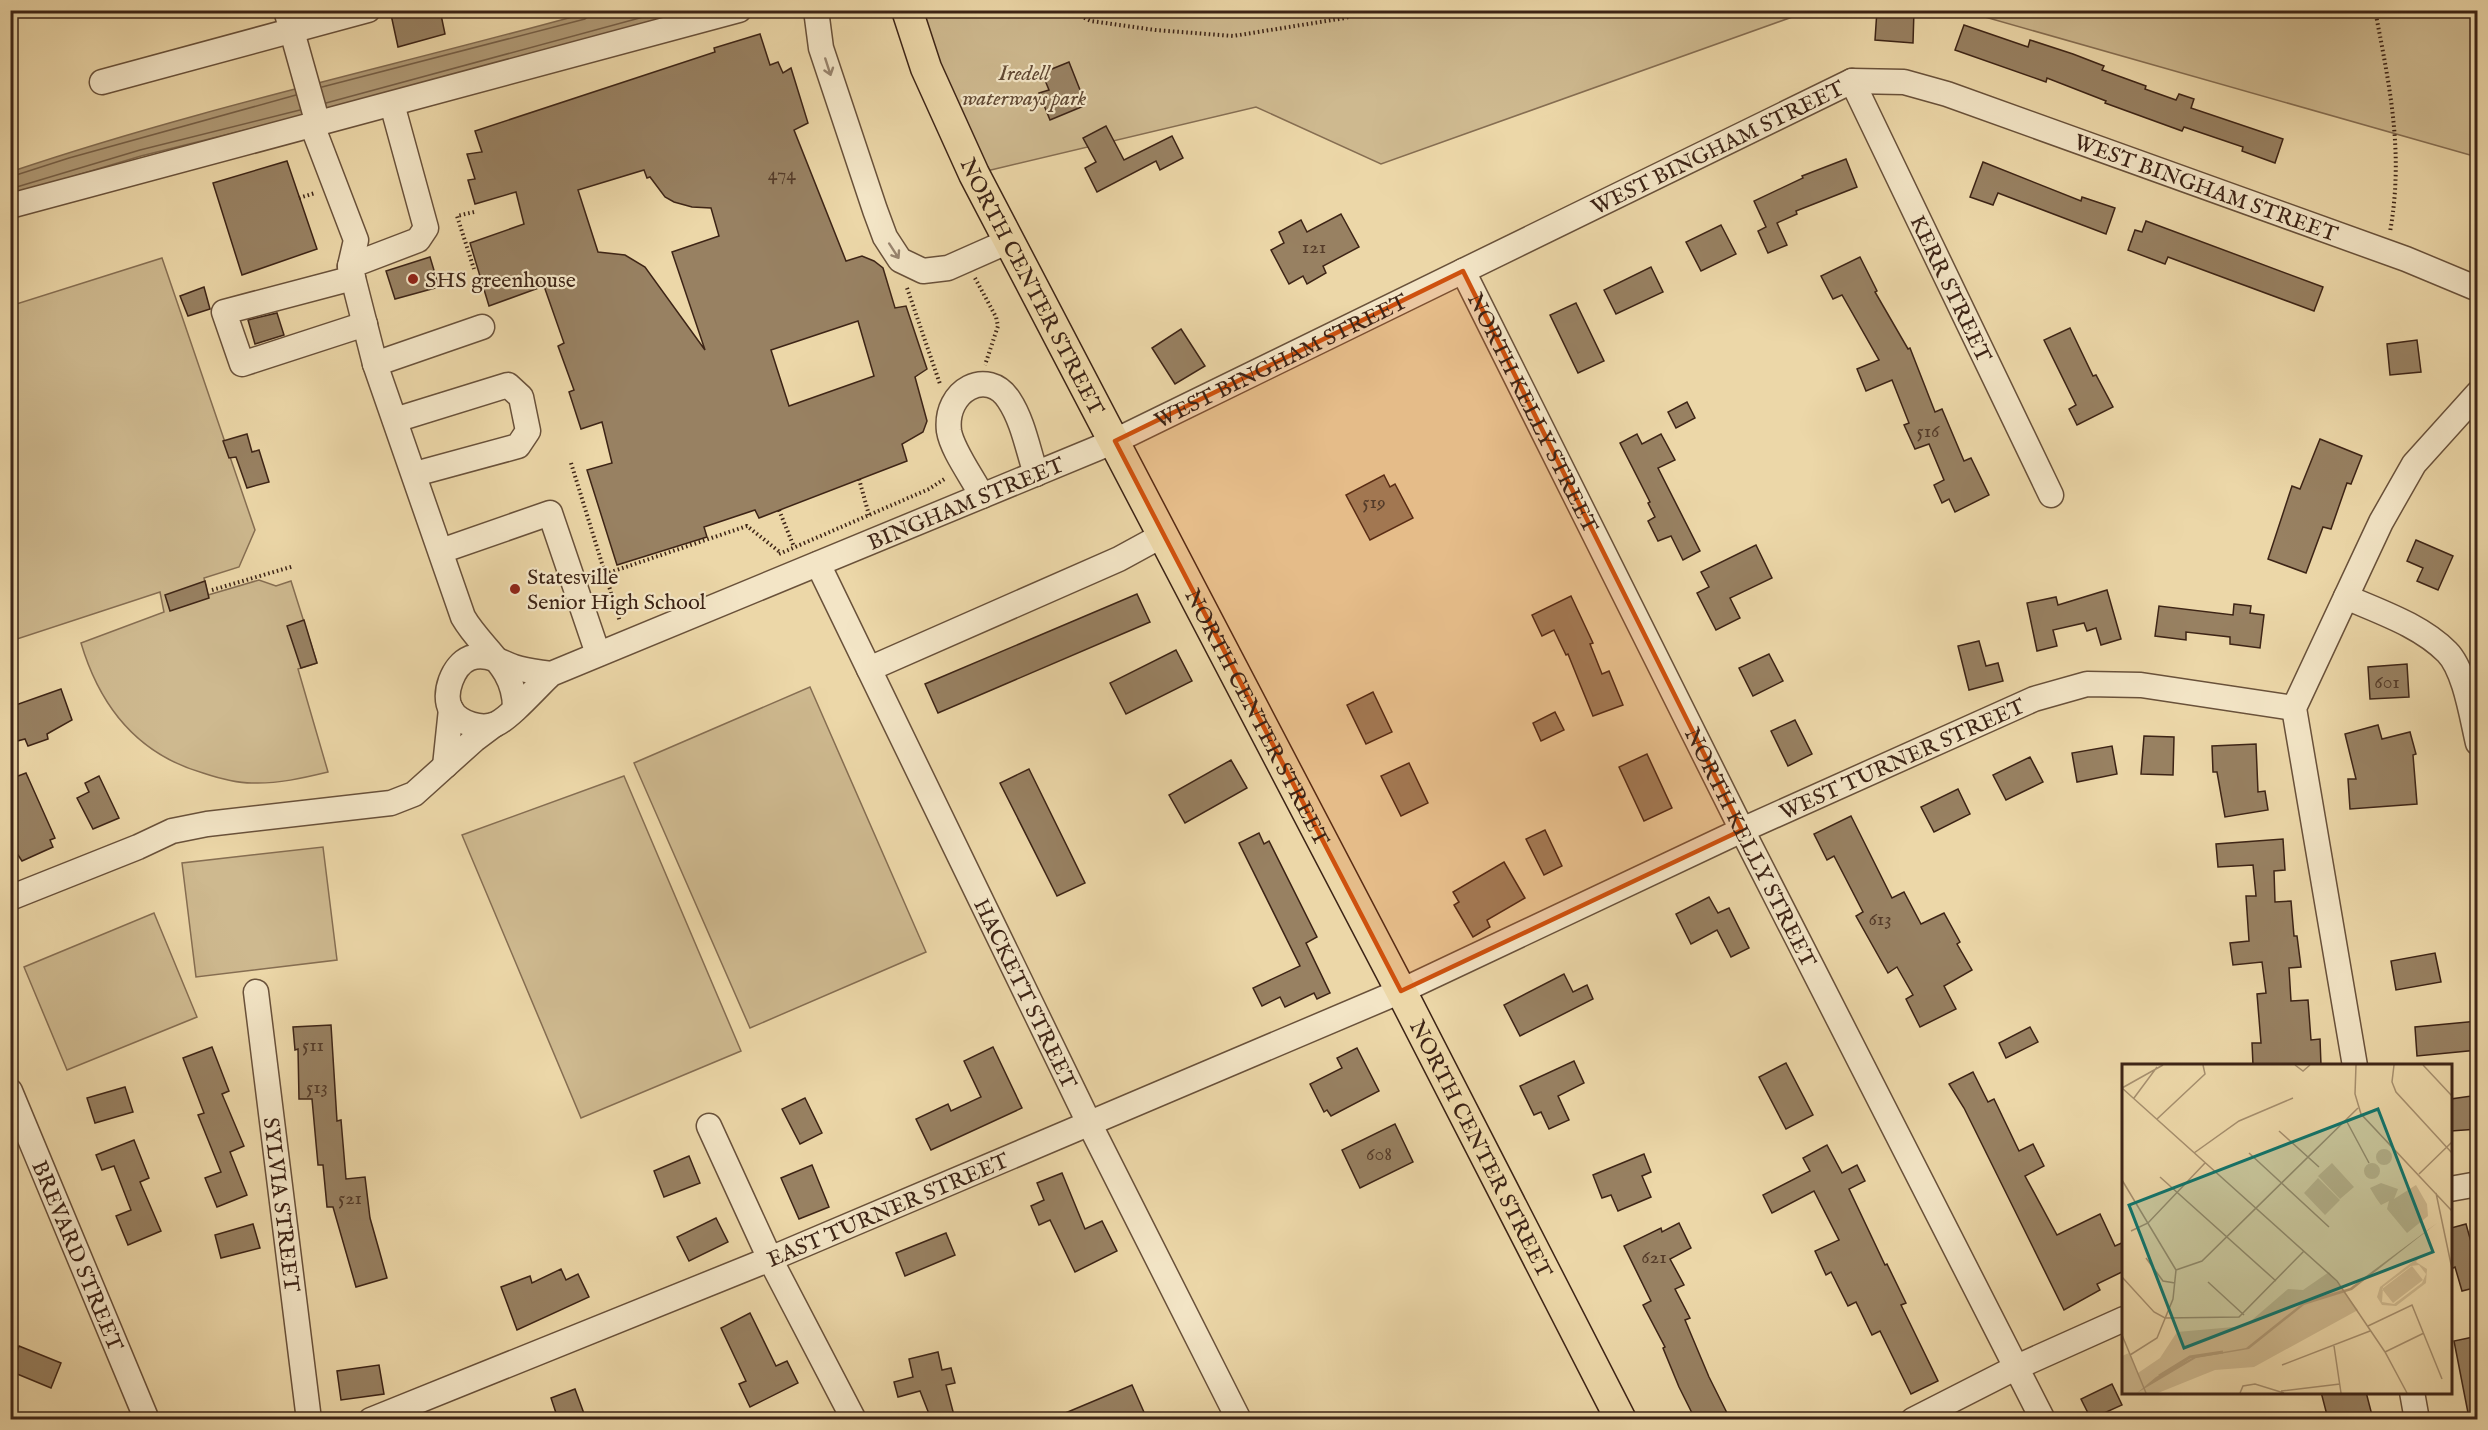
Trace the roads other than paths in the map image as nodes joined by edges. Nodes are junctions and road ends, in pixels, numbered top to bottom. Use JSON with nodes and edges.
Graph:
{"nodes":[{"id":1,"x":368,"y":10,"type":"edge"},
{"id":2,"x":739,"y":10,"type":"edge"},
{"id":3,"x":816,"y":10,"type":"edge"},
{"id":4,"x":907,"y":10,"type":"edge"},
{"id":5,"x":289,"y":21,"type":"edge"},
{"id":6,"x":1852,"y":81,"type":"junction"},
{"id":7,"x":102,"y":82,"type":"dead end"},
{"id":8,"x":392,"y":104,"type":"junction"},
{"id":9,"x":315,"y":124,"type":"junction"},
{"id":10,"x":10,"y":206,"type":"edge"},
{"id":11,"x":1009,"y":242,"type":"junction"},
{"id":12,"x":1462,"y":271,"type":"junction"},
{"id":13,"x":352,"y":272,"type":"junction"},
{"id":14,"x":2478,"y":289,"type":"edge"},
{"id":15,"x":365,"y":324,"type":"junction"},
{"id":16,"x":482,"y":327,"type":"dead end"},
{"id":17,"x":375,"y":364,"type":"junction"},
{"id":18,"x":2478,"y":393,"type":"edge"},
{"id":19,"x":395,"y":420,"type":"junction"},
{"id":20,"x":1115,"y":441,"type":"junction"},
{"id":21,"x":415,"y":474,"type":"junction"},
{"id":22,"x":1036,"y":474,"type":"junction"},
{"id":23,"x":2051,"y":495,"type":"dead end"},
{"id":24,"x":982,"y":496,"type":"junction"},
{"id":25,"x":1164,"y":535,"type":"junction"},
{"id":26,"x":441,"y":551,"type":"junction"},
{"id":27,"x":818,"y":564,"type":"junction"},
{"id":28,"x":2346,"y":597,"type":"junction"},
{"id":29,"x":463,"y":617,"type":"junction"},
{"id":30,"x":595,"y":644,"type":"junction"},
{"id":31,"x":500,"y":661,"type":"junction"},
{"id":32,"x":869,"y":669,"type":"junction"},
{"id":33,"x":551,"y":674,"type":"junction"},
{"id":34,"x":451,"y":678,"type":"junction"},
{"id":35,"x":515,"y":708,"type":"junction"},
{"id":36,"x":2294,"y":708,"type":"junction"},
{"id":37,"x":451,"y":709,"type":"junction"},
{"id":38,"x":494,"y":725,"type":"junction"},
{"id":39,"x":2478,"y":742,"type":"edge"},
{"id":40,"x":445,"y":766,"type":"junction"},
{"id":41,"x":1742,"y":830,"type":"junction"},
{"id":42,"x":10,"y":898,"type":"edge"},
{"id":43,"x":1401,"y":991,"type":"junction"},
{"id":44,"x":256,"y":992,"type":"dead end"},
{"id":45,"x":2355,"y":1064,"type":"edge"},
{"id":46,"x":10,"y":1091,"type":"edge"},
{"id":47,"x":1090,"y":1125,"type":"junction"},
{"id":48,"x":709,"y":1126,"type":"dead end"},
{"id":49,"x":2478,"y":1184,"type":"edge"},
{"id":50,"x":2452,"y":1189,"type":"edge"},
{"id":51,"x":770,"y":1259,"type":"junction"},
{"id":52,"x":2122,"y":1319,"type":"edge"},
{"id":53,"x":2017,"y":1366,"type":"junction"},
{"id":54,"x":2412,"y":1394,"type":"edge"},
{"id":55,"x":147,"y":1419,"type":"edge"},
{"id":56,"x":309,"y":1419,"type":"edge"},
{"id":57,"x":371,"y":1419,"type":"edge"},
{"id":58,"x":854,"y":1419,"type":"edge"},
{"id":59,"x":1239,"y":1419,"type":"edge"},
{"id":60,"x":1621,"y":1419,"type":"edge"},
{"id":61,"x":1913,"y":1419,"type":"edge"},
{"id":62,"x":2043,"y":1419,"type":"edge"},
{"id":63,"x":2417,"y":1419,"type":"edge"}],
"edges":[{"from":1,"to":5,"type":"street"},
{"from":2,"to":8,"type":"street"},
{"from":3,"to":11,"type":"street","one_way":true},
{"from":4,"to":11,"type":"main road","name":"NORTH CENTER STREET"},
{"from":5,"to":7,"type":"street"},
{"from":5,"to":9,"type":"street"},
{"from":6,"to":12,"type":"street","name":"WEST BINGHAM STREET"},
{"from":6,"to":14,"type":"street","name":"WEST BINGHAM STREET"},
{"from":6,"to":23,"type":"street","name":"KERR STREET"},
{"from":8,"to":9,"type":"street"},
{"from":8,"to":13,"type":"street"},
{"from":9,"to":10,"type":"street"},
{"from":9,"to":13,"type":"street"},
{"from":11,"to":20,"type":"main road","name":"NORTH CENTER STREET"},
{"from":12,"to":20,"type":"street","name":"WEST BINGHAM STREET"},
{"from":12,"to":41,"type":"street","name":"NORTH KELLY STREET"},
{"from":13,"to":15,"type":"street"},
{"from":13,"to":15,"type":"street"},
{"from":15,"to":17,"type":"street"},
{"from":16,"to":17,"type":"street"},
{"from":17,"to":19,"type":"street"},
{"from":18,"to":28,"type":"street"},
{"from":19,"to":21,"type":"street"},
{"from":19,"to":21,"type":"street"},
{"from":20,"to":22,"type":"street","name":"BINGHAM STREET"},
{"from":20,"to":25,"type":"main road","name":"NORTH CENTER STREET"},
{"from":21,"to":26,"type":"street"},
{"from":22,"to":24,"type":"street","name":"BINGHAM STREET"},
{"from":22,"to":24,"type":"street"},
{"from":24,"to":27,"type":"street","name":"BINGHAM STREET"},
{"from":25,"to":32,"type":"street"},
{"from":25,"to":43,"type":"main road","name":"NORTH CENTER STREET"},
{"from":26,"to":29,"type":"street"},
{"from":26,"to":30,"type":"street"},
{"from":27,"to":30,"type":"street","name":"BINGHAM STREET"},
{"from":27,"to":32,"type":"street","name":"HACKETT STREET"},
{"from":28,"to":36,"type":"street"},
{"from":28,"to":39,"type":"street"},
{"from":29,"to":31,"type":"street"},
{"from":29,"to":34,"type":"street"},
{"from":30,"to":33,"type":"street","name":"BINGHAM STREET"},
{"from":31,"to":33,"type":"street"},
{"from":31,"to":34,"type":"street"},
{"from":31,"to":35,"type":"street"},
{"from":32,"to":47,"type":"street","name":"HACKETT STREET"},
{"from":33,"to":35,"type":"street"},
{"from":34,"to":37,"type":"street"},
{"from":35,"to":38,"type":"street"},
{"from":36,"to":41,"type":"street","name":"WEST TURNER STREET"},
{"from":36,"to":45,"type":"street"},
{"from":37,"to":38,"type":"street"},
{"from":37,"to":40,"type":"street"},
{"from":38,"to":40,"type":"street"},
{"from":40,"to":42,"type":"street"},
{"from":41,"to":43,"type":"street","name":"WEST TURNER STREET"},
{"from":41,"to":53,"type":"street","name":"NORTH KELLY STREET"},
{"from":43,"to":47,"type":"street","name":"EAST TURNER STREET"},
{"from":43,"to":60,"type":"main road","name":"NORTH CENTER STREET"},
{"from":44,"to":56,"type":"street","name":"SYLVIA STREET"},
{"from":46,"to":55,"type":"street","name":"BREVARD STREET"},
{"from":47,"to":51,"type":"street","name":"EAST TURNER STREET"},
{"from":47,"to":59,"type":"street","name":"HACKETT STREET"},
{"from":48,"to":51,"type":"street"},
{"from":49,"to":50,"type":"street"},
{"from":51,"to":57,"type":"street","name":"EAST TURNER STREET"},
{"from":51,"to":58,"type":"street"},
{"from":52,"to":53,"type":"street"},
{"from":53,"to":61,"type":"street"},
{"from":53,"to":62,"type":"street","name":"NORTH KELLY STREET"},
{"from":54,"to":63,"type":"street"}]}
